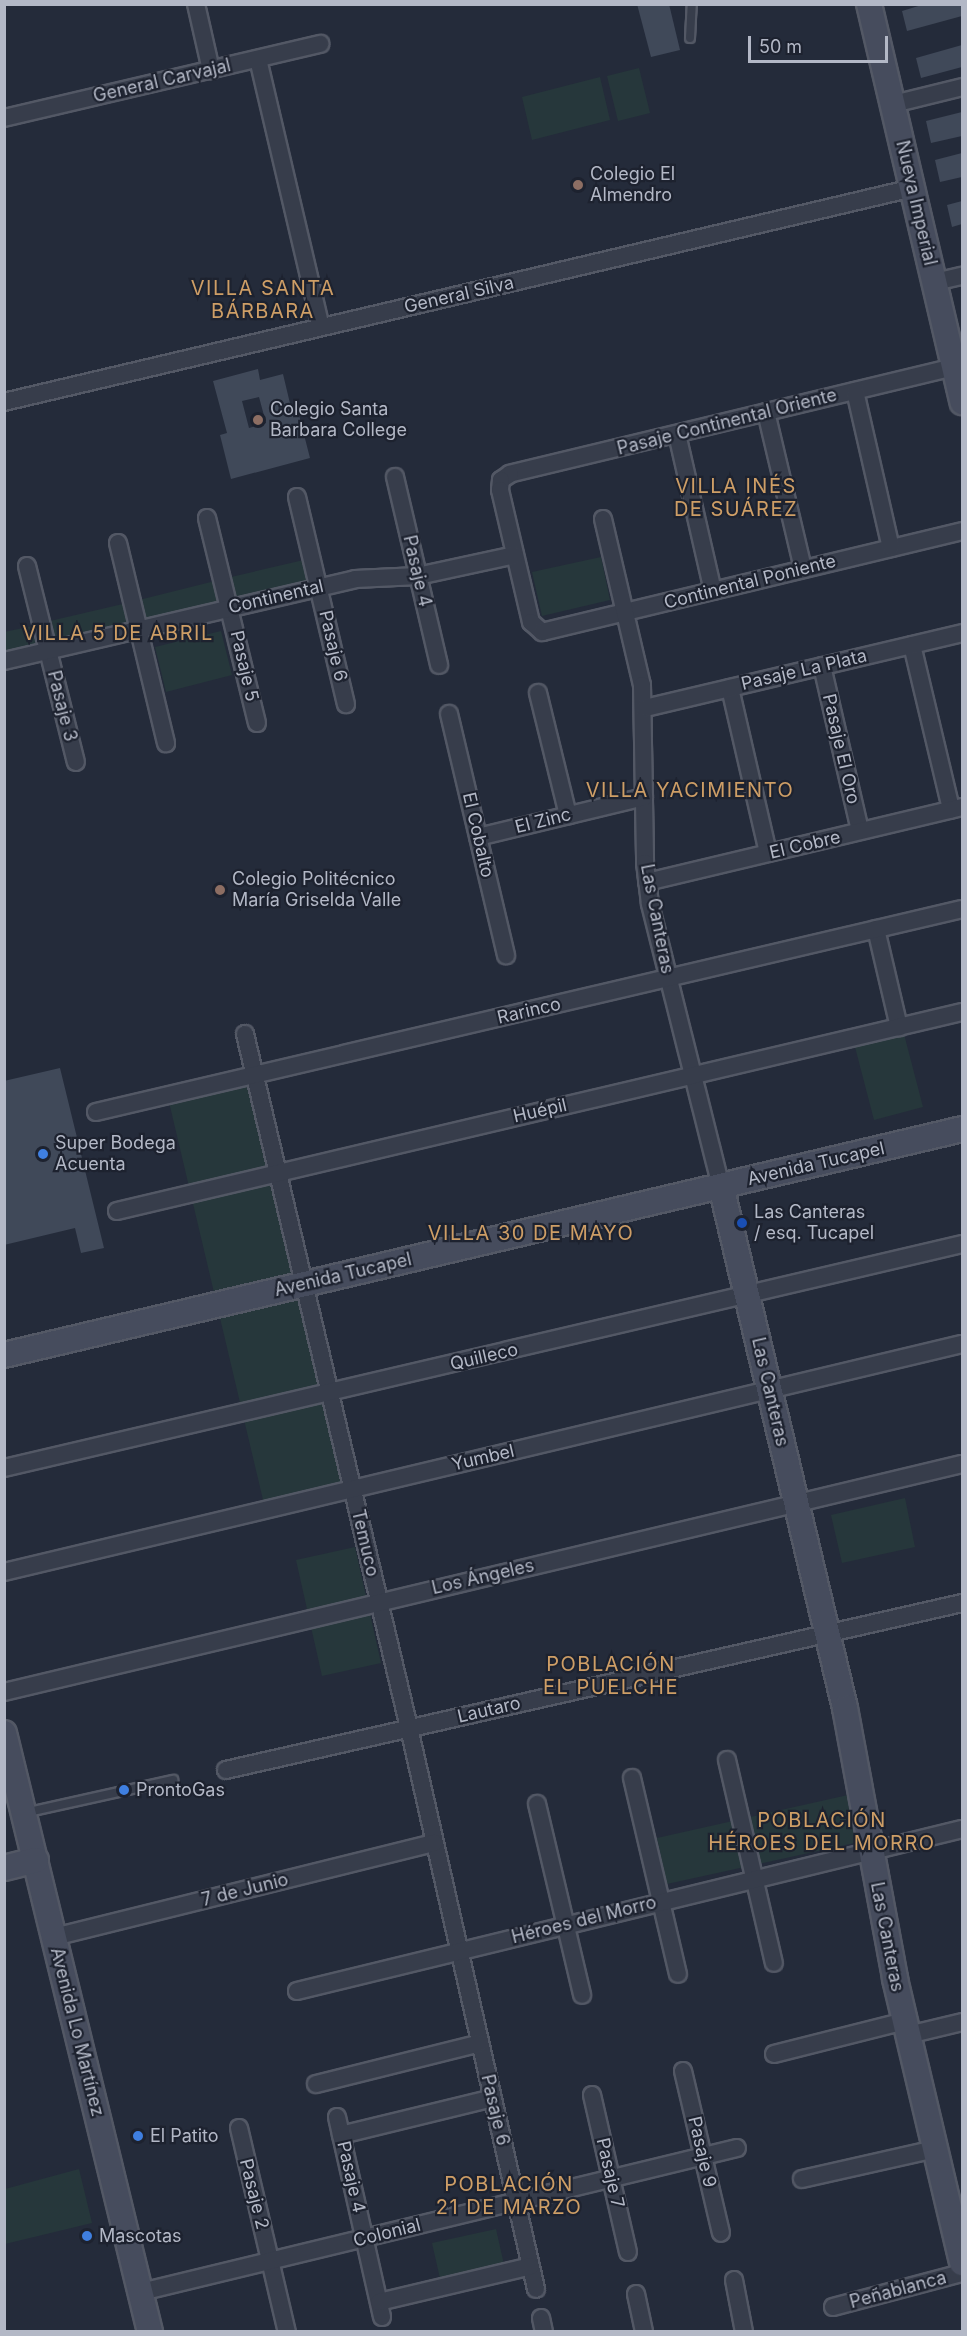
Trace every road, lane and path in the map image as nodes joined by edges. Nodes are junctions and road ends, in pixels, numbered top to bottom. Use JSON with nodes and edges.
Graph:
{"nodes":[{"id":1,"x":196,"y":4,"type":"edge"},
{"id":2,"x":692,"y":4,"type":"edge"},
{"id":3,"x":869,"y":5,"type":"edge"},
{"id":4,"x":690,"y":38,"type":"dead end"},
{"id":5,"x":320,"y":44,"type":"dead end"},
{"id":6,"x":258,"y":59,"type":"junction"},
{"id":7,"x":211,"y":70,"type":"junction"},
{"id":8,"x":963,"y":87,"type":"edge"},
{"id":9,"x":893,"y":104,"type":"junction"},
{"id":10,"x":4,"y":118,"type":"edge"},
{"id":11,"x":913,"y":188,"type":"junction"},
{"id":12,"x":963,"y":276,"type":"edge"},
{"id":13,"x":935,"y":282,"type":"junction"},
{"id":14,"x":321,"y":327,"type":"junction"},
{"id":15,"x":954,"y":367,"type":"junction"},
{"id":16,"x":855,"y":391,"type":"junction"},
{"id":17,"x":4,"y":402,"type":"edge"},
{"id":18,"x":963,"y":402,"type":"edge"},
{"id":19,"x":766,"y":412,"type":"junction"},
{"id":20,"x":677,"y":434,"type":"junction"},
{"id":21,"x":395,"y":477,"type":"dead end"},
{"id":22,"x":297,"y":497,"type":"dead end"},
{"id":23,"x":207,"y":518,"type":"dead end"},
{"id":24,"x":603,"y":519,"type":"dead end"},
{"id":25,"x":963,"y":531,"type":"edge"},
{"id":26,"x":118,"y":543,"type":"dead end"},
{"id":27,"x":891,"y":548,"type":"junction"},
{"id":28,"x":515,"y":555,"type":"junction"},
{"id":29,"x":27,"y":566,"type":"dead end"},
{"id":30,"x":803,"y":569,"type":"junction"},
{"id":31,"x":418,"y":576,"type":"junction"},
{"id":32,"x":320,"y":587,"type":"junction"},
{"id":33,"x":713,"y":591,"type":"junction"},
{"id":34,"x":231,"y":608,"type":"junction"},
{"id":35,"x":625,"y":612,"type":"junction"},
{"id":36,"x":140,"y":629,"type":"junction"},
{"id":37,"x":963,"y":633,"type":"edge"},
{"id":38,"x":912,"y":645,"type":"junction"},
{"id":39,"x":49,"y":650,"type":"junction"},
{"id":40,"x":4,"y":661,"type":"edge"},
{"id":41,"x":439,"y":665,"type":"dead end"},
{"id":42,"x":822,"y":666,"type":"junction"},
{"id":43,"x":730,"y":688,"type":"junction"},
{"id":44,"x":538,"y":693,"type":"dead end"},
{"id":45,"x":346,"y":704,"type":"dead end"},
{"id":46,"x":645,"y":708,"type":"junction"},
{"id":47,"x":449,"y":714,"type":"dead end"},
{"id":48,"x":257,"y":723,"type":"dead end"},
{"id":49,"x":166,"y":743,"type":"dead end"},
{"id":50,"x":76,"y":762,"type":"dead end"},
{"id":51,"x":644,"y":797,"type":"junction"},
{"id":52,"x":957,"y":808,"type":"edge"},
{"id":53,"x":568,"y":815,"type":"junction"},
{"id":54,"x":860,"y":831,"type":"junction"},
{"id":55,"x":478,"y":837,"type":"junction"},
{"id":56,"x":768,"y":853,"type":"junction"},
{"id":57,"x":647,"y":882,"type":"junction"},
{"id":58,"x":963,"y":909,"type":"edge"},
{"id":59,"x":876,"y":929,"type":"junction"},
{"id":60,"x":506,"y":955,"type":"dead end"},
{"id":61,"x":668,"y":978,"type":"junction"},
{"id":62,"x":963,"y":1012,"type":"edge"},
{"id":63,"x":899,"y":1027,"type":"junction"},
{"id":64,"x":245,"y":1034,"type":"dead end"},
{"id":65,"x":254,"y":1075,"type":"junction"},
{"id":66,"x":692,"y":1076,"type":"junction"},
{"id":67,"x":96,"y":1112,"type":"dead end"},
{"id":68,"x":963,"y":1129,"type":"edge"},
{"id":69,"x":278,"y":1173,"type":"junction"},
{"id":70,"x":721,"y":1186,"type":"junction"},
{"id":71,"x":117,"y":1211,"type":"dead end"},
{"id":72,"x":963,"y":1244,"type":"edge"},
{"id":73,"x":303,"y":1284,"type":"junction"},
{"id":74,"x":747,"y":1295,"type":"junction"},
{"id":75,"x":963,"y":1344,"type":"edge"},
{"id":76,"x":4,"y":1355,"type":"edge"},
{"id":77,"x":769,"y":1389,"type":"junction"},
{"id":78,"x":329,"y":1393,"type":"junction"},
{"id":79,"x":963,"y":1464,"type":"edge"},
{"id":80,"x":4,"y":1468,"type":"edge"},
{"id":81,"x":352,"y":1489,"type":"junction"},
{"id":82,"x":797,"y":1503,"type":"junction"},
{"id":83,"x":4,"y":1572,"type":"edge"},
{"id":84,"x":379,"y":1601,"type":"junction"},
{"id":85,"x":963,"y":1603,"type":"edge"},
{"id":86,"x":827,"y":1634,"type":"junction"},
{"id":87,"x":4,"y":1692,"type":"edge"},
{"id":88,"x":409,"y":1728,"type":"junction"},
{"id":89,"x":4,"y":1733,"type":"edge"},
{"id":90,"x":727,"y":1760,"type":"dead end"},
{"id":91,"x":226,"y":1770,"type":"dead end"},
{"id":92,"x":632,"y":1778,"type":"dead end"},
{"id":93,"x":173,"y":1780,"type":"dead end"},
{"id":94,"x":537,"y":1804,"type":"dead end"},
{"id":95,"x":24,"y":1813,"type":"junction"},
{"id":96,"x":963,"y":1829,"type":"edge"},
{"id":97,"x":435,"y":1843,"type":"junction"},
{"id":98,"x":871,"y":1851,"type":"junction"},
{"id":99,"x":36,"y":1860,"type":"junction"},
{"id":100,"x":4,"y":1868,"type":"edge"},
{"id":101,"x":755,"y":1879,"type":"junction"},
{"id":102,"x":661,"y":1902,"type":"junction"},
{"id":103,"x":565,"y":1925,"type":"junction"},
{"id":104,"x":54,"y":1937,"type":"junction"},
{"id":105,"x":459,"y":1950,"type":"junction"},
{"id":106,"x":774,"y":1963,"type":"dead end"},
{"id":107,"x":678,"y":1974,"type":"dead end"},
{"id":108,"x":297,"y":1991,"type":"dead end"},
{"id":109,"x":582,"y":1995,"type":"dead end"},
{"id":110,"x":963,"y":2022,"type":"edge"},
{"id":111,"x":907,"y":2028,"type":"junction"},
{"id":112,"x":482,"y":2048,"type":"junction"},
{"id":113,"x":774,"y":2054,"type":"dead end"},
{"id":114,"x":683,"y":2071,"type":"dead end"},
{"id":115,"x":316,"y":2084,"type":"dead end"},
{"id":116,"x":592,"y":2095,"type":"dead end"},
{"id":117,"x":493,"y":2098,"type":"junction"},
{"id":118,"x":337,"y":2117,"type":"dead end"},
{"id":119,"x":238,"y":2128,"type":"dead end"},
{"id":120,"x":341,"y":2134,"type":"junction"},
{"id":121,"x":738,"y":2148,"type":"dead end"},
{"id":122,"x":935,"y":2149,"type":"junction"},
{"id":123,"x":703,"y":2157,"type":"junction"},
{"id":124,"x":611,"y":2179,"type":"junction"},
{"id":125,"x":802,"y":2179,"type":"dead end"},
{"id":126,"x":516,"y":2202,"type":"junction"},
{"id":127,"x":721,"y":2233,"type":"dead end"},
{"id":128,"x":364,"y":2238,"type":"junction"},
{"id":129,"x":628,"y":2252,"type":"dead end"},
{"id":130,"x":962,"y":2260,"type":"edge"},
{"id":131,"x":270,"y":2261,"type":"junction"},
{"id":132,"x":531,"y":2266,"type":"junction"},
{"id":133,"x":734,"y":2280,"type":"dead end"},
{"id":134,"x":536,"y":2289,"type":"dead end"},
{"id":135,"x":141,"y":2292,"type":"junction"},
{"id":136,"x":636,"y":2294,"type":"dead end"},
{"id":137,"x":833,"y":2307,"type":"dead end"},
{"id":138,"x":150,"y":2331,"type":"edge"},
{"id":139,"x":287,"y":2331,"type":"edge"},
{"id":140,"x":644,"y":2331,"type":"edge"},
{"id":141,"x":744,"y":2331,"type":"edge"}],
"edges":[{"from":1,"to":7,"type":"street"},
{"from":2,"to":4,"type":"lane"},
{"from":3,"to":9,"type":"street","name":"Nueva Imperial"},
{"from":5,"to":6,"type":"street","name":"General Carvajal"},
{"from":6,"to":7,"type":"street","name":"General Carvajal"},
{"from":6,"to":14,"type":"street"},
{"from":7,"to":10,"type":"street","name":"General Carvajal"},
{"from":8,"to":9,"type":"street"},
{"from":9,"to":11,"type":"street","name":"Nueva Imperial"},
{"from":11,"to":13,"type":"street","name":"Nueva Imperial"},
{"from":11,"to":14,"type":"street","name":"General Silva"},
{"from":12,"to":13,"type":"street"},
{"from":13,"to":15,"type":"street","name":"Nueva Imperial"},
{"from":14,"to":17,"type":"street","name":"General Silva"},
{"from":15,"to":16,"type":"street","name":"Pasaje Continental Oriente"},
{"from":15,"to":18,"type":"street","name":"Nueva Imperial"},
{"from":16,"to":19,"type":"street","name":"Pasaje Continental Oriente"},
{"from":16,"to":27,"type":"street"},
{"from":19,"to":20,"type":"street","name":"Pasaje Continental Oriente"},
{"from":19,"to":30,"type":"street"},
{"from":20,"to":28,"type":"street","name":"Pasaje Continental Oriente"},
{"from":20,"to":33,"type":"street"},
{"from":21,"to":31,"type":"street","name":"Pasaje 4"},
{"from":22,"to":32,"type":"street"},
{"from":23,"to":34,"type":"street","name":"Pasaje 5"},
{"from":24,"to":35,"type":"street","name":"Las Canteras"},
{"from":25,"to":27,"type":"street","name":"Continental Poniente"},
{"from":26,"to":36,"type":"street"},
{"from":27,"to":30,"type":"street","name":"Continental Poniente"},
{"from":28,"to":31,"type":"street","name":"Continental"},
{"from":28,"to":35,"type":"street","name":"Continental Poniente"},
{"from":29,"to":39,"type":"street","name":"Pasaje 3"},
{"from":30,"to":33,"type":"street","name":"Continental Poniente"},
{"from":31,"to":32,"type":"street","name":"Continental"},
{"from":31,"to":41,"type":"street","name":"Pasaje 4"},
{"from":32,"to":34,"type":"street","name":"Continental"},
{"from":32,"to":45,"type":"street","name":"Pasaje 6"},
{"from":33,"to":35,"type":"street","name":"Continental Poniente"},
{"from":34,"to":36,"type":"street","name":"Continental"},
{"from":34,"to":48,"type":"street","name":"Pasaje 5"},
{"from":35,"to":46,"type":"street","name":"Las Canteras"},
{"from":36,"to":39,"type":"street","name":"Continental"},
{"from":36,"to":49,"type":"street"},
{"from":37,"to":38,"type":"street","name":"Pasaje La Plata"},
{"from":38,"to":42,"type":"street","name":"Pasaje La Plata"},
{"from":38,"to":52,"type":"street"},
{"from":39,"to":40,"type":"street","name":"Continental"},
{"from":39,"to":50,"type":"street","name":"Pasaje 3"},
{"from":42,"to":43,"type":"street","name":"Pasaje La Plata"},
{"from":42,"to":54,"type":"street","name":"Pasaje El Oro"},
{"from":43,"to":46,"type":"street","name":"Pasaje La Plata"},
{"from":43,"to":56,"type":"street"},
{"from":44,"to":53,"type":"street"},
{"from":46,"to":51,"type":"street","name":"Las Canteras"},
{"from":47,"to":55,"type":"street","name":"El Cobalto"},
{"from":51,"to":53,"type":"street","name":"El Zinc"},
{"from":51,"to":57,"type":"street","name":"Las Canteras"},
{"from":52,"to":54,"type":"street","name":"El Cobre"},
{"from":53,"to":55,"type":"street","name":"El Zinc"},
{"from":54,"to":56,"type":"street","name":"El Cobre"},
{"from":55,"to":60,"type":"street","name":"El Cobalto"},
{"from":56,"to":57,"type":"street","name":"El Cobre"},
{"from":57,"to":61,"type":"street","name":"Las Canteras"},
{"from":58,"to":59,"type":"street","name":"Rarinco"},
{"from":59,"to":61,"type":"street","name":"Rarinco"},
{"from":59,"to":63,"type":"street"},
{"from":61,"to":65,"type":"street","name":"Rarinco"},
{"from":61,"to":66,"type":"street","name":"Las Canteras"},
{"from":62,"to":63,"type":"street","name":"Huépil"},
{"from":63,"to":66,"type":"street","name":"Huépil"},
{"from":64,"to":65,"type":"street","name":"Temuco"},
{"from":65,"to":67,"type":"street","name":"Rarinco"},
{"from":65,"to":69,"type":"street","name":"Temuco"},
{"from":66,"to":69,"type":"street","name":"Huépil"},
{"from":66,"to":70,"type":"street","name":"Las Canteras"},
{"from":68,"to":70,"type":"street","name":"Avenida Tucapel"},
{"from":69,"to":71,"type":"street","name":"Huépil"},
{"from":69,"to":73,"type":"street","name":"Temuco"},
{"from":70,"to":73,"type":"street","name":"Avenida Tucapel"},
{"from":70,"to":74,"type":"street","name":"Las Canteras"},
{"from":72,"to":74,"type":"street","name":"Quilleco"},
{"from":73,"to":76,"type":"street","name":"Avenida Tucapel"},
{"from":73,"to":78,"type":"street","name":"Temuco"},
{"from":74,"to":77,"type":"street","name":"Las Canteras"},
{"from":74,"to":78,"type":"street","name":"Quilleco"},
{"from":75,"to":77,"type":"street","name":"Yumbel"},
{"from":77,"to":81,"type":"street","name":"Yumbel"},
{"from":77,"to":82,"type":"street","name":"Las Canteras"},
{"from":78,"to":80,"type":"street","name":"Quilleco"},
{"from":78,"to":81,"type":"street","name":"Temuco"},
{"from":79,"to":82,"type":"street","name":"Los Ángeles"},
{"from":81,"to":83,"type":"street","name":"Yumbel"},
{"from":81,"to":84,"type":"street","name":"Temuco"},
{"from":82,"to":84,"type":"street","name":"Los Ángeles"},
{"from":82,"to":86,"type":"street","name":"Las Canteras"},
{"from":84,"to":87,"type":"street","name":"Los Ángeles"},
{"from":84,"to":88,"type":"street","name":"Temuco"},
{"from":85,"to":86,"type":"street","name":"Lautaro"},
{"from":86,"to":88,"type":"street","name":"Lautaro"},
{"from":86,"to":98,"type":"street","name":"Las Canteras"},
{"from":88,"to":91,"type":"street","name":"Lautaro"},
{"from":88,"to":97,"type":"street","name":"Temuco"},
{"from":89,"to":95,"type":"street","name":"Avenida Lo Martínez"},
{"from":90,"to":101,"type":"street"},
{"from":92,"to":102,"type":"street"},
{"from":93,"to":95,"type":"lane"},
{"from":94,"to":103,"type":"street"},
{"from":95,"to":99,"type":"street","name":"Avenida Lo Martínez"},
{"from":96,"to":98,"type":"street"},
{"from":97,"to":104,"type":"street","name":"7 de Junio"},
{"from":97,"to":105,"type":"street","name":"Temuco"},
{"from":98,"to":101,"type":"street","name":"Héroes del Morro"},
{"from":98,"to":111,"type":"street","name":"Las Canteras"},
{"from":99,"to":100,"type":"street"},
{"from":99,"to":104,"type":"street","name":"Avenida Lo Martínez"},
{"from":101,"to":102,"type":"street","name":"Héroes del Morro"},
{"from":101,"to":106,"type":"street"},
{"from":102,"to":103,"type":"street","name":"Héroes del Morro"},
{"from":102,"to":107,"type":"street"},
{"from":103,"to":105,"type":"street","name":"Héroes del Morro"},
{"from":103,"to":109,"type":"street"},
{"from":104,"to":135,"type":"street","name":"Avenida Lo Martínez"},
{"from":105,"to":108,"type":"street","name":"Héroes del Morro"},
{"from":105,"to":112,"type":"street","name":"Temuco"},
{"from":110,"to":111,"type":"street"},
{"from":111,"to":113,"type":"street"},
{"from":111,"to":122,"type":"street","name":"Las Canteras"},
{"from":112,"to":115,"type":"street"},
{"from":112,"to":117,"type":"street","name":"Pasaje 6"},
{"from":114,"to":123,"type":"street","name":"Pasaje 9"},
{"from":116,"to":124,"type":"street","name":"Pasaje 7"},
{"from":117,"to":120,"type":"street"},
{"from":117,"to":126,"type":"street","name":"Pasaje 6"},
{"from":118,"to":120,"type":"street","name":"Pasaje 4"},
{"from":119,"to":131,"type":"street","name":"Pasaje 2"},
{"from":120,"to":128,"type":"street","name":"Pasaje 4"},
{"from":121,"to":123,"type":"street","name":"Colonial"},
{"from":122,"to":125,"type":"street"},
{"from":122,"to":130,"type":"street","name":"Las Canteras"},
{"from":123,"to":124,"type":"street","name":"Colonial"},
{"from":123,"to":127,"type":"street","name":"Pasaje 9"},
{"from":124,"to":126,"type":"street","name":"Colonial"},
{"from":124,"to":129,"type":"street","name":"Pasaje 7"},
{"from":126,"to":128,"type":"street","name":"Colonial"},
{"from":126,"to":132,"type":"street"},
{"from":128,"to":131,"type":"street","name":"Colonial"},
{"from":128,"to":132,"type":"street"},
{"from":130,"to":137,"type":"street","name":"Peñablanca"},
{"from":131,"to":135,"type":"street","name":"Colonial"},
{"from":131,"to":139,"type":"street","name":"Pasaje 2"},
{"from":132,"to":134,"type":"street"},
{"from":133,"to":141,"type":"street"},
{"from":135,"to":138,"type":"street","name":"Avenida Lo Martínez"},
{"from":136,"to":140,"type":"street"}]}
